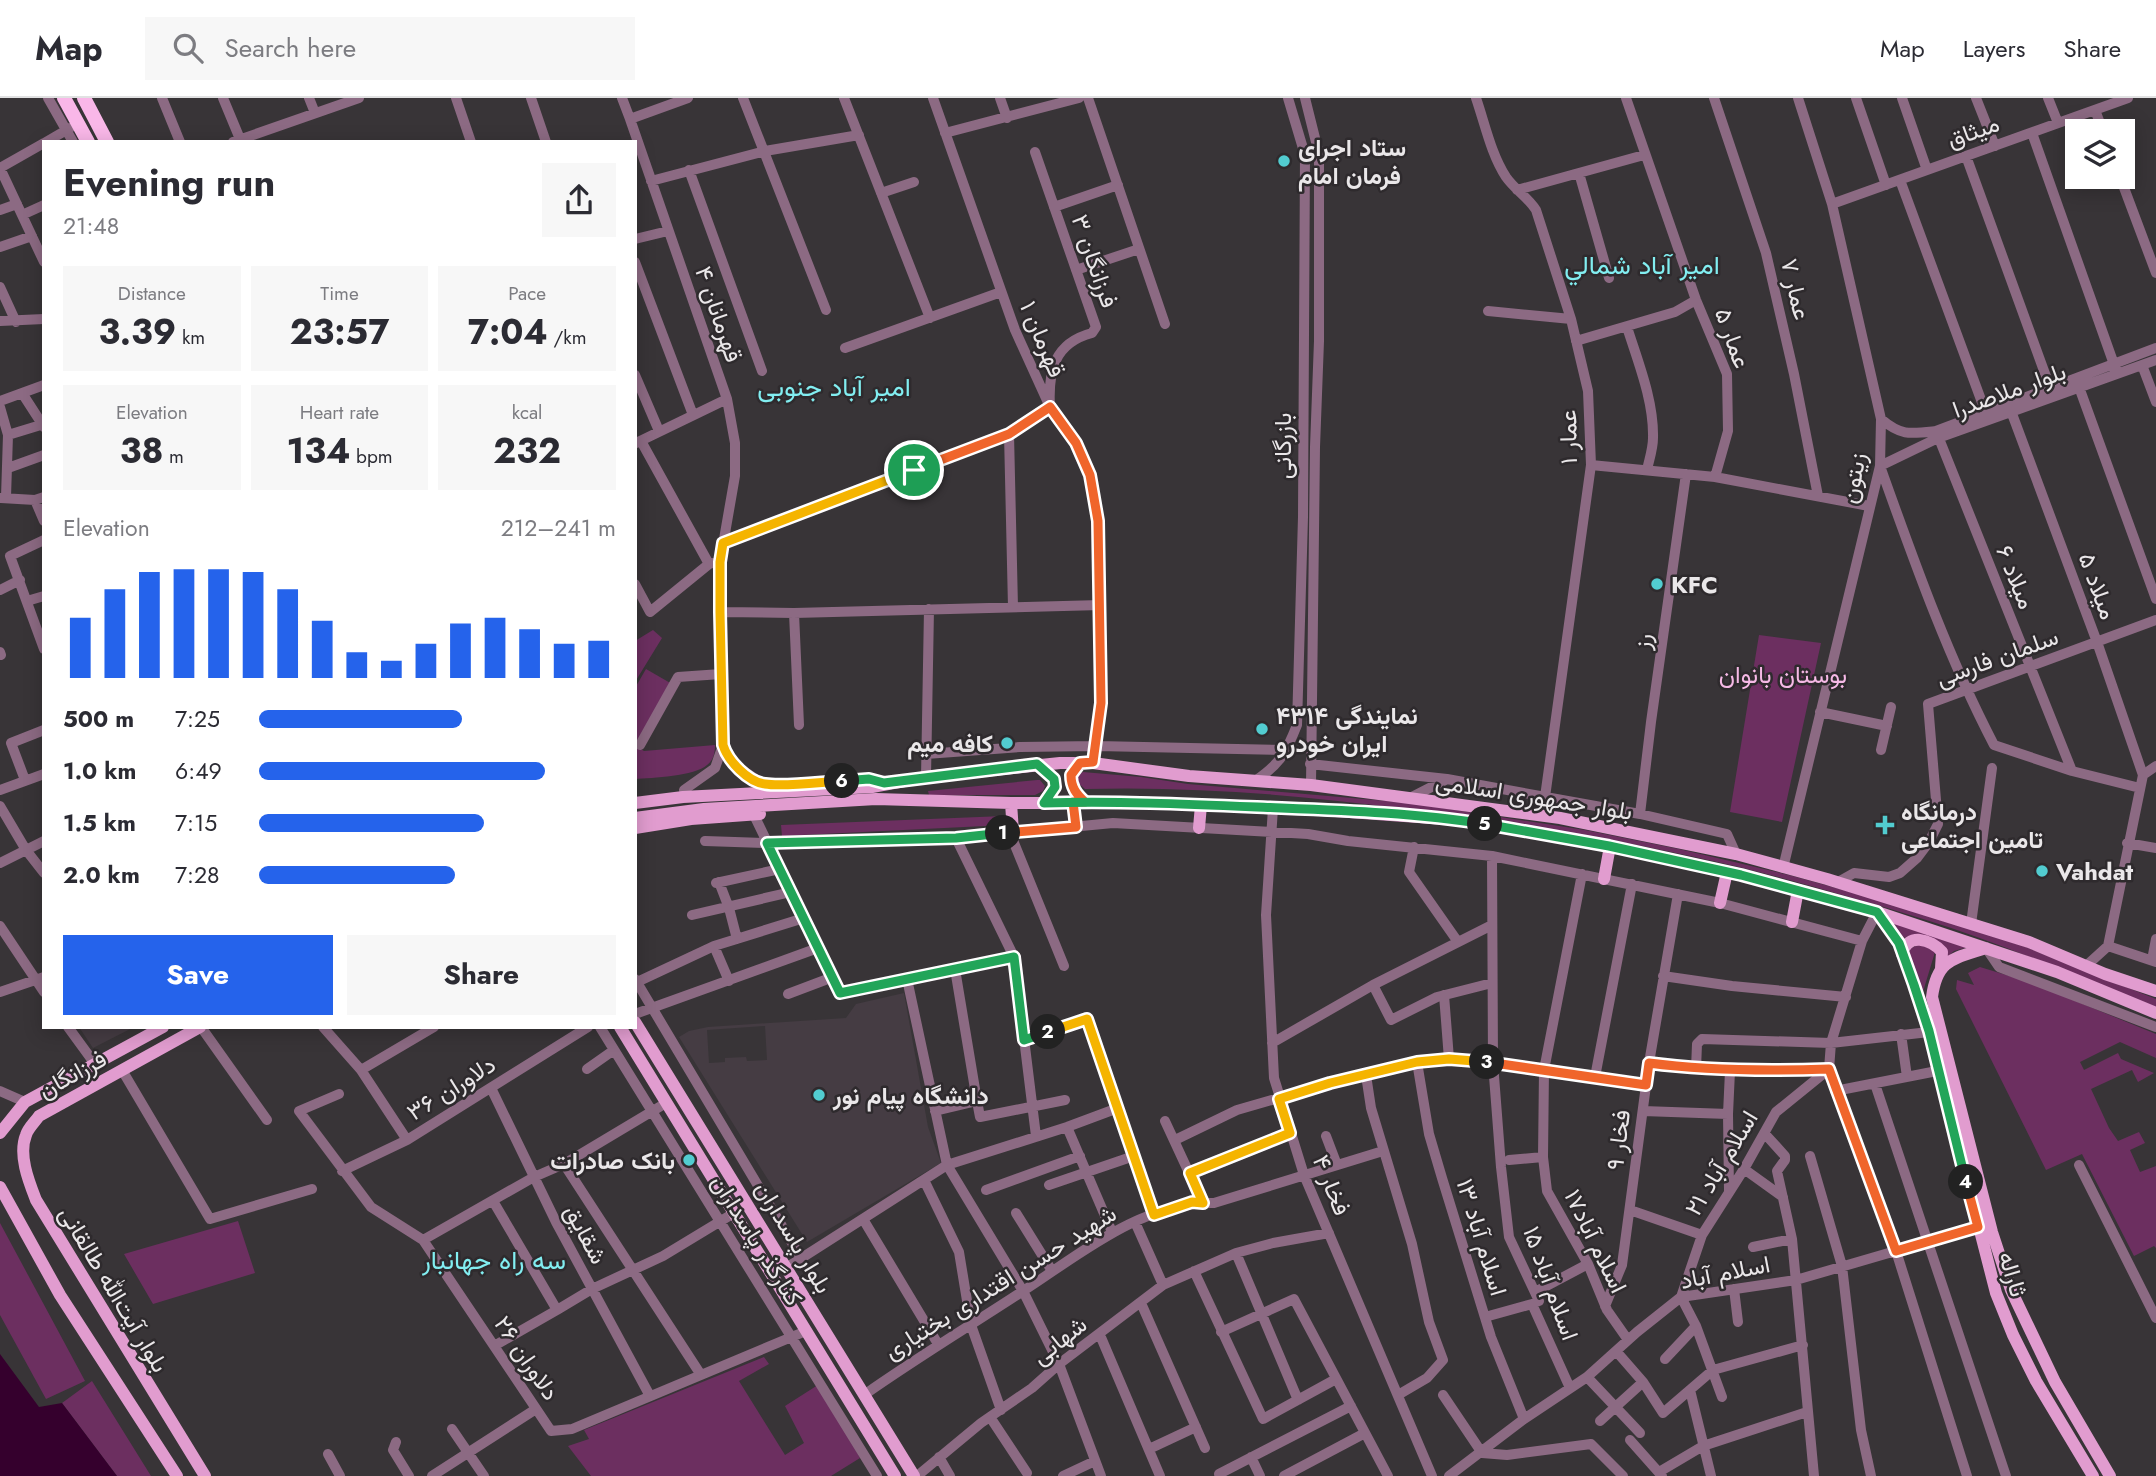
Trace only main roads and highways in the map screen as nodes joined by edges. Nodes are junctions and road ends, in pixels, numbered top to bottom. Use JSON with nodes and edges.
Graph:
{"nodes":[{"id":1,"x":64,"y":98,"type":"edge"},
{"id":2,"x":84,"y":98,"type":"edge"},
{"id":3,"x":86,"y":140,"type":"edge"},
{"id":4,"x":106,"y":140,"type":"edge"},
{"id":5,"x":1087,"y":763,"type":"junction"},
{"id":6,"x":1037,"y":764,"type":"junction"},
{"id":7,"x":884,"y":783,"type":"junction"},
{"id":8,"x":637,"y":795,"type":"edge"},
{"id":9,"x":889,"y":801,"type":"junction"},
{"id":10,"x":1079,"y":802,"type":"junction"},
{"id":11,"x":637,"y":803,"type":"edge"},
{"id":12,"x":1011,"y":803,"type":"junction"},
{"id":13,"x":1044,"y":803,"type":"junction"},
{"id":14,"x":1201,"y":805,"type":"junction"},
{"id":15,"x":637,"y":818,"type":"edge"},
{"id":16,"x":1076,"y":827,"type":"road end"},
{"id":17,"x":637,"y":828,"type":"edge"},
{"id":18,"x":1199,"y":828,"type":"road end"},
{"id":19,"x":1012,"y":832,"type":"road end"},
{"id":20,"x":1609,"y":846,"type":"junction"},
{"id":21,"x":1727,"y":872,"type":"junction"},
{"id":22,"x":1604,"y":879,"type":"road end"},
{"id":23,"x":1798,"y":890,"type":"junction"},
{"id":24,"x":1720,"y":903,"type":"road end"},
{"id":25,"x":1877,"y":912,"type":"junction"},
{"id":26,"x":1792,"y":922,"type":"road end"},
{"id":27,"x":1986,"y":948,"type":"junction"},
{"id":28,"x":1902,"y":954,"type":"junction"},
{"id":29,"x":1941,"y":968,"type":"junction"},
{"id":30,"x":2156,"y":991,"type":"edge"},
{"id":31,"x":2156,"y":1013,"type":"edge"},
{"id":32,"x":637,"y":1025,"type":"edge"},
{"id":33,"x":159,"y":1029,"type":"edge"},
{"id":34,"x":197,"y":1029,"type":"edge"},
{"id":35,"x":621,"y":1029,"type":"edge"},
{"id":36,"x":39,"y":1116,"type":"joint"},
{"id":37,"x":0,"y":1133,"type":"edge"},
{"id":38,"x":0,"y":1187,"type":"edge"},
{"id":39,"x":166,"y":1416,"type":"junction"},
{"id":40,"x":148,"y":1430,"type":"junction"},
{"id":41,"x":2083,"y":1430,"type":"junction"},
{"id":42,"x":2069,"y":1438,"type":"junction"},
{"id":43,"x":197,"y":1463,"type":"junction"},
{"id":44,"x":177,"y":1476,"type":"edge"},
{"id":45,"x":205,"y":1476,"type":"edge"},
{"id":46,"x":895,"y":1476,"type":"edge"},
{"id":47,"x":916,"y":1476,"type":"edge"},
{"id":48,"x":2093,"y":1476,"type":"edge"},
{"id":49,"x":2110,"y":1476,"type":"edge"}],
"edges":[{"from":1,"to":3,"type":"highway"},
{"from":2,"to":4,"type":"highway"},
{"from":5,"to":6,"type":"main road","name":"بلوار جمهوری اسلامی"},
{"from":5,"to":10,"type":"main road"},
{"from":5,"to":30,"type":"main road","name":"بلوار جمهوری اسلامی"},
{"from":6,"to":7,"type":"main road","name":"بلوار جمهوری اسلامی"},
{"from":6,"to":13,"type":"main road"},
{"from":7,"to":8,"type":"main road"},
{"from":7,"to":11,"type":"main road"},
{"from":9,"to":12,"type":"main road","name":"بلوار جمهوری اسلامی"},
{"from":9,"to":15,"type":"main road"},
{"from":9,"to":17,"type":"main road"},
{"from":10,"to":13,"type":"main road","name":"بلوار جمهوری اسلامی"},
{"from":10,"to":14,"type":"main road","name":"بلوار جمهوری اسلامی"},
{"from":10,"to":16,"type":"main road"},
{"from":12,"to":13,"type":"main road","name":"بلوار جمهوری اسلامی"},
{"from":12,"to":19,"type":"main road"},
{"from":14,"to":18,"type":"main road"},
{"from":14,"to":20,"type":"main road","name":"بلوار جمهوری اسلامی"},
{"from":20,"to":21,"type":"main road","name":"بلوار جمهوری اسلامی"},
{"from":20,"to":22,"type":"main road"},
{"from":21,"to":23,"type":"main road","name":"بلوار جمهوری اسلامی"},
{"from":21,"to":24,"type":"main road"},
{"from":23,"to":25,"type":"main road","name":"بلوار جمهوری اسلامی"},
{"from":23,"to":26,"type":"main road"},
{"from":25,"to":27,"type":"main road","name":"بلوار جمهوری اسلامی"},
{"from":25,"to":28,"type":"main road","name":"ثاراله"},
{"from":27,"to":29,"type":"main road"},
{"from":27,"to":31,"type":"main road","name":"بلوار جمهوری اسلامی"},
{"from":28,"to":29,"type":"main road"},
{"from":28,"to":42,"type":"main road","name":"ثاراله"},
{"from":29,"to":41,"type":"main road","name":"ثاراله"},
{"from":32,"to":47,"type":"main road","name":"بلوار پاسداران"},
{"from":33,"to":37,"type":"main road","name":"فرزانگان"},
{"from":34,"to":36,"type":"main road","name":"فرزانگان"},
{"from":35,"to":46,"type":"main road","name":"بلوار پاسداران"},
{"from":36,"to":39,"type":"main road","name":"بلوار آیت‌الله طالقانی"},
{"from":38,"to":40,"type":"main road","name":"بلوار آیت‌الله طالقانی"},
{"from":39,"to":40,"type":"main road"},
{"from":39,"to":43,"type":"main road","name":"بلوار آیت‌الله طالقانی"},
{"from":40,"to":44,"type":"main road","name":"بلوار آیت‌الله طالقانی"},
{"from":41,"to":42,"type":"main road"},
{"from":41,"to":49,"type":"main road","name":"ثاراله"},
{"from":42,"to":48,"type":"main road","name":"ثاراله"},
{"from":43,"to":44,"type":"main road"},
{"from":43,"to":45,"type":"main road","name":"بلوار آیت‌الله طالقانی"}]}
